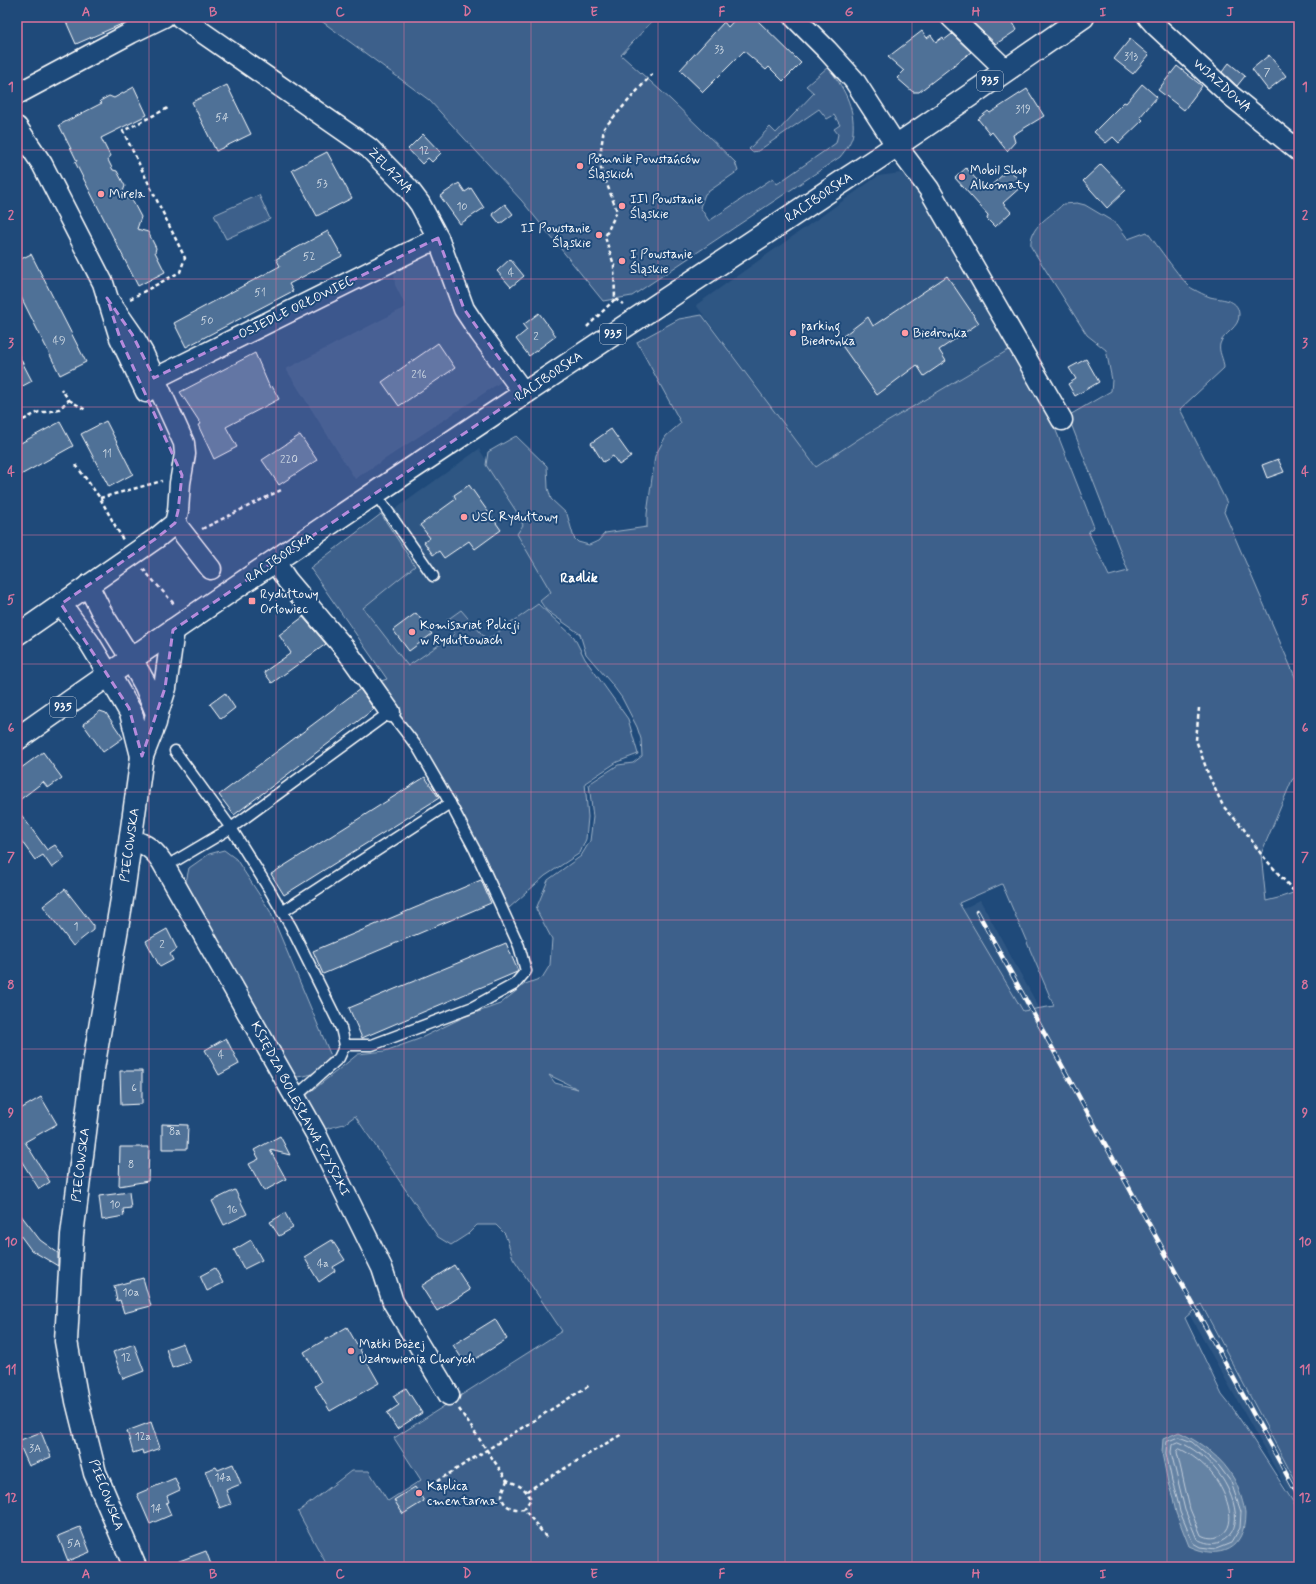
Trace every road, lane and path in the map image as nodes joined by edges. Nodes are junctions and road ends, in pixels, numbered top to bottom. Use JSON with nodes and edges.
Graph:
{"nodes":[{"id":1,"x":164,"y":17,"type":"edge"},
{"id":2,"x":180,"y":17,"type":"edge"},
{"id":3,"x":794,"y":17,"type":"edge"},
{"id":4,"x":951,"y":17,"type":"edge"},
{"id":5,"x":1083,"y":17,"type":"edge"},
{"id":6,"x":1148,"y":17,"type":"edge"},
{"id":7,"x":1006,"y":70,"type":"junction"},
{"id":8,"x":654,"y":72,"type":"dead end"},
{"id":9,"x":17,"y":94,"type":"edge"},
{"id":10,"x":168,"y":108,"type":"dead end"},
{"id":11,"x":17,"y":127,"type":"edge"},
{"id":12,"x":896,"y":145,"type":"junction"},
{"id":13,"x":1299,"y":151,"type":"edge"},
{"id":14,"x":438,"y":238,"type":"junction"},
{"id":15,"x":129,"y":299,"type":"dead end"},
{"id":16,"x":616,"y":299,"type":"junction"},
{"id":17,"x":624,"y":305,"type":"dead end"},
{"id":18,"x":584,"y":331,"type":"dead end"},
{"id":19,"x":148,"y":380,"type":"junction"},
{"id":20,"x":62,"y":389,"type":"dead end"},
{"id":21,"x":524,"y":393,"type":"junction"},
{"id":22,"x":69,"y":400,"type":"junction"},
{"id":23,"x":86,"y":410,"type":"dead end"},
{"id":24,"x":1062,"y":420,"type":"dead end"},
{"id":25,"x":17,"y":423,"type":"edge"},
{"id":26,"x":76,"y":465,"type":"dead end"},
{"id":27,"x":182,"y":475,"type":"junction"},
{"id":28,"x":281,"y":490,"type":"dead end"},
{"id":29,"x":375,"y":493,"type":"junction"},
{"id":30,"x":100,"y":498,"type":"junction"},
{"id":31,"x":180,"y":530,"type":"junction"},
{"id":32,"x":131,"y":555,"type":"junction"},
{"id":33,"x":275,"y":562,"type":"junction"},
{"id":34,"x":211,"y":569,"type":"dead end"},
{"id":35,"x":434,"y":576,"type":"dead end"},
{"id":36,"x":88,"y":585,"type":"junction"},
{"id":37,"x":61,"y":604,"type":"junction"},
{"id":38,"x":174,"y":604,"type":"dead end"},
{"id":39,"x":174,"y":630,"type":"junction"},
{"id":40,"x":17,"y":635,"type":"edge"},
{"id":41,"x":131,"y":659,"type":"junction"},
{"id":42,"x":109,"y":675,"type":"junction"},
{"id":43,"x":1199,"y":708,"type":"dead end"},
{"id":44,"x":390,"y":712,"type":"junction"},
{"id":45,"x":157,"y":713,"type":"junction"},
{"id":46,"x":17,"y":739,"type":"edge"},
{"id":47,"x":175,"y":751,"type":"dead end"},
{"id":48,"x":142,"y":756,"type":"junction"},
{"id":49,"x":450,"y":803,"type":"junction"},
{"id":50,"x":231,"y":828,"type":"junction"},
{"id":51,"x":130,"y":840,"type":"junction"},
{"id":52,"x":165,"y":867,"type":"junction"},
{"id":53,"x":1299,"y":897,"type":"edge"},
{"id":54,"x":282,"y":912,"type":"junction"},
{"id":55,"x":345,"y":1045,"type":"junction"},
{"id":56,"x":295,"y":1097,"type":"junction"},
{"id":57,"x":590,"y":1385,"type":"dead end"},
{"id":58,"x":449,"y":1395,"type":"joint"},
{"id":59,"x":622,"y":1434,"type":"dead end"},
{"id":60,"x":486,"y":1450,"type":"junction"},
{"id":61,"x":507,"y":1480,"type":"junction"},
{"id":62,"x":430,"y":1485,"type":"dead end"},
{"id":63,"x":526,"y":1491,"type":"junction"},
{"id":64,"x":524,"y":1509,"type":"junction"},
{"id":65,"x":546,"y":1537,"type":"dead end"},
{"id":66,"x":135,"y":1567,"type":"edge"}],
"edges":[{"from":1,"to":9,"type":"street"},
{"from":2,"to":14,"type":"street","name":"ŻELAZNA"},
{"from":3,"to":12,"type":"street"},
{"from":4,"to":7,"type":"street"},
{"from":5,"to":7,"type":"main road","name":"RACIBORSKA","number":"935"},
{"from":6,"to":13,"type":"street","name":"WJAZDOWA"},
{"from":7,"to":12,"type":"main road","name":"RACIBORSKA","number":"935"},
{"from":8,"to":16,"type":"path"},
{"from":10,"to":15,"type":"path"},
{"from":11,"to":19,"type":"street"},
{"from":12,"to":21,"type":"main road","name":"RACIBORSKA","number":"935"},
{"from":12,"to":24,"type":"street"},
{"from":14,"to":19,"type":"street","name":"OSIEDLE ORŁOWIEC"},
{"from":14,"to":21,"type":"street","name":"ŻELAZNA"},
{"from":16,"to":17,"type":"path"},
{"from":16,"to":18,"type":"path"},
{"from":19,"to":27,"type":"street"},
{"from":20,"to":22,"type":"path"},
{"from":21,"to":29,"type":"main road","name":"RACIBORSKA","number":"935"},
{"from":22,"to":23,"type":"path"},
{"from":22,"to":25,"type":"path"},
{"from":26,"to":30,"type":"path"},
{"from":27,"to":30,"type":"path"},
{"from":27,"to":31,"type":"street"},
{"from":28,"to":31,"type":"path"},
{"from":29,"to":33,"type":"main road","name":"RACIBORSKA","number":"935"},
{"from":29,"to":35,"type":"lane"},
{"from":30,"to":32,"type":"path"},
{"from":31,"to":32,"type":"street"},
{"from":31,"to":34,"type":"street"},
{"from":32,"to":36,"type":"street"},
{"from":32,"to":38,"type":"path"},
{"from":33,"to":39,"type":"main road","name":"RACIBORSKA","number":"935"},
{"from":33,"to":44,"type":"street"},
{"from":36,"to":37,"type":"street"},
{"from":36,"to":41,"type":"street"},
{"from":37,"to":40,"type":"street"},
{"from":37,"to":42,"type":"street"},
{"from":39,"to":41,"type":"main road","name":"RACIBORSKA","number":"935"},
{"from":39,"to":45,"type":"main road","name":"PIECOWSKA"},
{"from":41,"to":42,"type":"main road","name":"RACIBORSKA","number":"935"},
{"from":41,"to":45,"type":"main road"},
{"from":42,"to":46,"type":"main road","name":"RACIBORSKA","number":"935"},
{"from":42,"to":48,"type":"main road","name":"PIECOWSKA"},
{"from":43,"to":53,"type":"path"},
{"from":44,"to":49,"type":"lane"},
{"from":44,"to":50,"type":"lane"},
{"from":45,"to":48,"type":"main road","name":"PIECOWSKA"},
{"from":47,"to":50,"type":"lane"},
{"from":48,"to":51,"type":"main road","name":"PIECOWSKA"},
{"from":49,"to":54,"type":"lane"},
{"from":49,"to":55,"type":"lane"},
{"from":50,"to":52,"type":"lane"},
{"from":50,"to":54,"type":"lane"},
{"from":51,"to":52,"type":"street","name":"KSIĘDZA BOLESŁAWA SZYSZKI"},
{"from":51,"to":66,"type":"main road","name":"PIECOWSKA"},
{"from":52,"to":56,"type":"street","name":"KSIĘDZA BOLESŁAWA SZYSZKI"},
{"from":54,"to":55,"type":"lane"},
{"from":55,"to":56,"type":"lane"},
{"from":56,"to":58,"type":"street","name":"KSIĘDZA BOLESŁAWA SZYSZKI"},
{"from":57,"to":60,"type":"path"},
{"from":58,"to":60,"type":"path"},
{"from":59,"to":63,"type":"path"},
{"from":60,"to":61,"type":"path"},
{"from":60,"to":62,"type":"path"},
{"from":61,"to":63,"type":"path"},
{"from":61,"to":64,"type":"path"},
{"from":63,"to":64,"type":"path"},
{"from":64,"to":65,"type":"path"}]}
